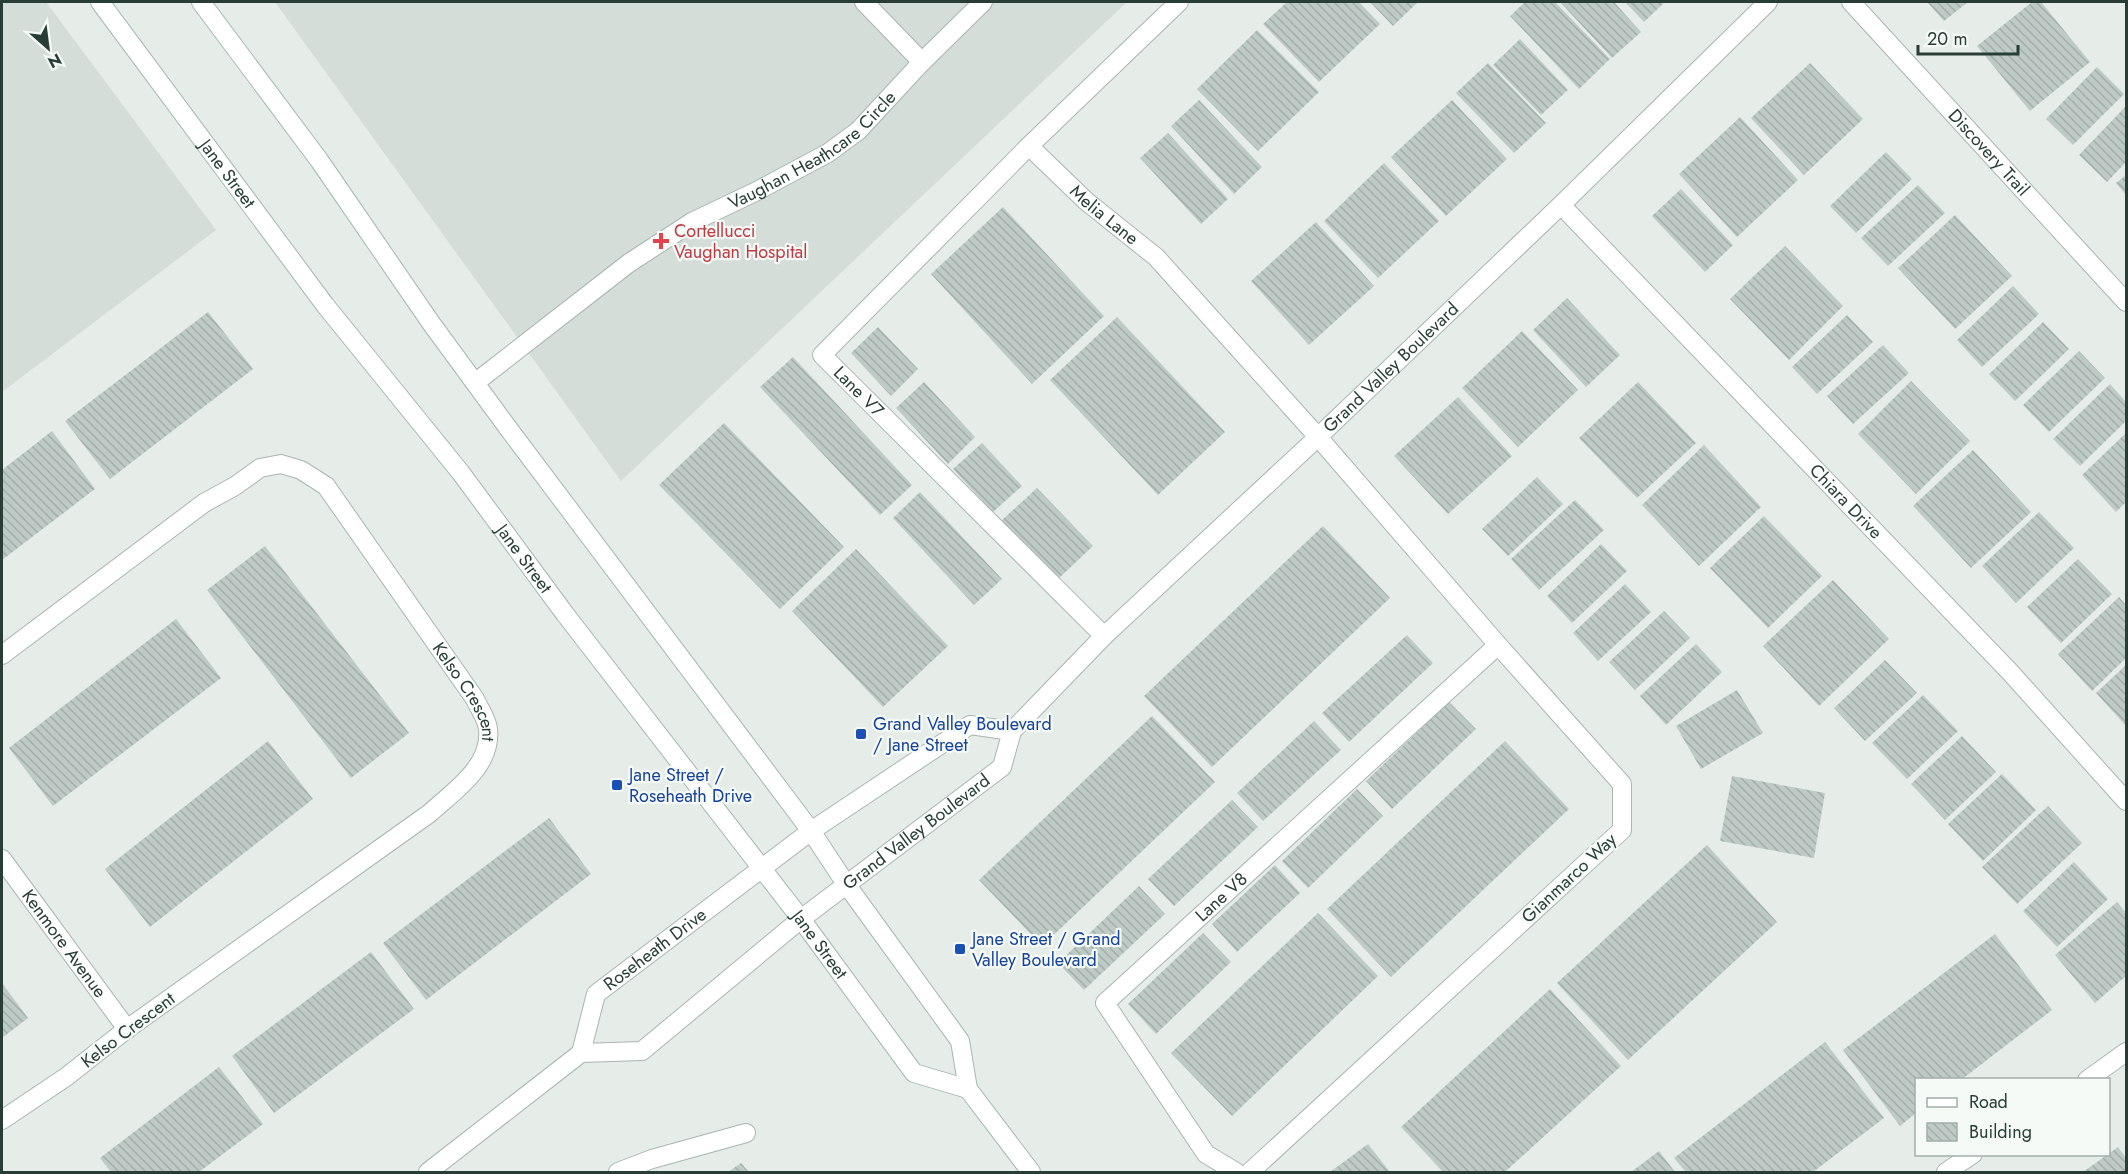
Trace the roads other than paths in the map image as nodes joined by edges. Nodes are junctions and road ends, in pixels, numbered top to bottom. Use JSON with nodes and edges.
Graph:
{"nodes":[{"id":1,"x":100,"y":2,"type":"edge"},
{"id":2,"x":201,"y":2,"type":"edge"},
{"id":3,"x":864,"y":2,"type":"edge"},
{"id":4,"x":983,"y":2,"type":"edge"},
{"id":5,"x":1179,"y":2,"type":"edge"},
{"id":6,"x":1768,"y":2,"type":"edge"},
{"id":7,"x":1851,"y":2,"type":"edge"},
{"id":8,"x":922,"y":62,"type":"junction"},
{"id":9,"x":1029,"y":146,"type":"junction"},
{"id":10,"x":1561,"y":205,"type":"junction"},
{"id":11,"x":2127,"y":302,"type":"edge"},
{"id":12,"x":476,"y":382,"type":"junction"},
{"id":13,"x":1318,"y":437,"type":"junction"},
{"id":14,"x":1104,"y":636,"type":"junction"},
{"id":15,"x":1498,"y":645,"type":"junction"},
{"id":16,"x":2,"y":656,"type":"edge"},
{"id":17,"x":1012,"y":731,"type":"junction"},
{"id":18,"x":2127,"y":801,"type":"edge"},
{"id":19,"x":811,"y":831,"type":"junction"},
{"id":20,"x":2,"y":859,"type":"edge"},
{"id":21,"x":763,"y":869,"type":"junction"},
{"id":22,"x":846,"y":884,"type":"junction"},
{"id":23,"x":801,"y":919,"type":"junction"},
{"id":24,"x":127,"y":1029,"type":"junction"},
{"id":25,"x":2127,"y":1052,"type":"edge"},
{"id":26,"x":581,"y":1053,"type":"junction"},
{"id":27,"x":2091,"y":1078,"type":"edge"},
{"id":28,"x":968,"y":1089,"type":"junction"},
{"id":29,"x":2,"y":1120,"type":"edge"},
{"id":30,"x":746,"y":1133,"type":"dead end"},
{"id":31,"x":1972,"y":1156,"type":"edge"},
{"id":32,"x":428,"y":1173,"type":"edge"},
{"id":33,"x":618,"y":1173,"type":"edge"},
{"id":34,"x":1031,"y":1173,"type":"edge"},
{"id":35,"x":1236,"y":1173,"type":"edge"},
{"id":36,"x":1250,"y":1173,"type":"edge"},
{"id":37,"x":1946,"y":1173,"type":"edge"}],
"edges":[{"from":1,"to":21,"type":"street","name":"Jane Street"},
{"from":2,"to":12,"type":"street"},
{"from":3,"to":8,"type":"street"},
{"from":4,"to":8,"type":"street","name":"Vaughan Heathcare Circle"},
{"from":5,"to":9,"type":"street"},
{"from":6,"to":10,"type":"street","name":"Grand Valley Boulevard"},
{"from":7,"to":11,"type":"street","name":"Discovery Trail"},
{"from":8,"to":12,"type":"street","name":"Vaughan Heathcare Circle"},
{"from":9,"to":13,"type":"street","name":"Melia Lane"},
{"from":9,"to":14,"type":"street","name":"Lane V7"},
{"from":10,"to":13,"type":"street","name":"Grand Valley Boulevard"},
{"from":10,"to":18,"type":"street","name":"Chiara Drive"},
{"from":12,"to":19,"type":"street"},
{"from":13,"to":14,"type":"street","name":"Grand Valley Boulevard"},
{"from":13,"to":15,"type":"street","name":"Gianmarco Way"},
{"from":14,"to":17,"type":"street","name":"Grand Valley Boulevard"},
{"from":15,"to":35,"type":"street","name":"Lane V8"},
{"from":15,"to":36,"type":"street","name":"Gianmarco Way"},
{"from":16,"to":24,"type":"street","name":"Kelso Crescent"},
{"from":17,"to":19,"type":"street"},
{"from":17,"to":22,"type":"street","name":"Grand Valley Boulevard"},
{"from":19,"to":21,"type":"street"},
{"from":19,"to":22,"type":"street"},
{"from":20,"to":24,"type":"street","name":"Kenmore Avenue"},
{"from":21,"to":23,"type":"street","name":"Jane Street"},
{"from":21,"to":26,"type":"street","name":"Roseheath Drive"},
{"from":22,"to":23,"type":"street","name":"Grand Valley Boulevard"},
{"from":22,"to":28,"type":"street"},
{"from":23,"to":26,"type":"street"},
{"from":23,"to":28,"type":"street","name":"Jane Street"},
{"from":24,"to":29,"type":"street","name":"Kelso Crescent"},
{"from":25,"to":27,"type":"street"},
{"from":26,"to":32,"type":"street"},
{"from":28,"to":34,"type":"street"},
{"from":30,"to":33,"type":"street"},
{"from":31,"to":37,"type":"street"}]}
